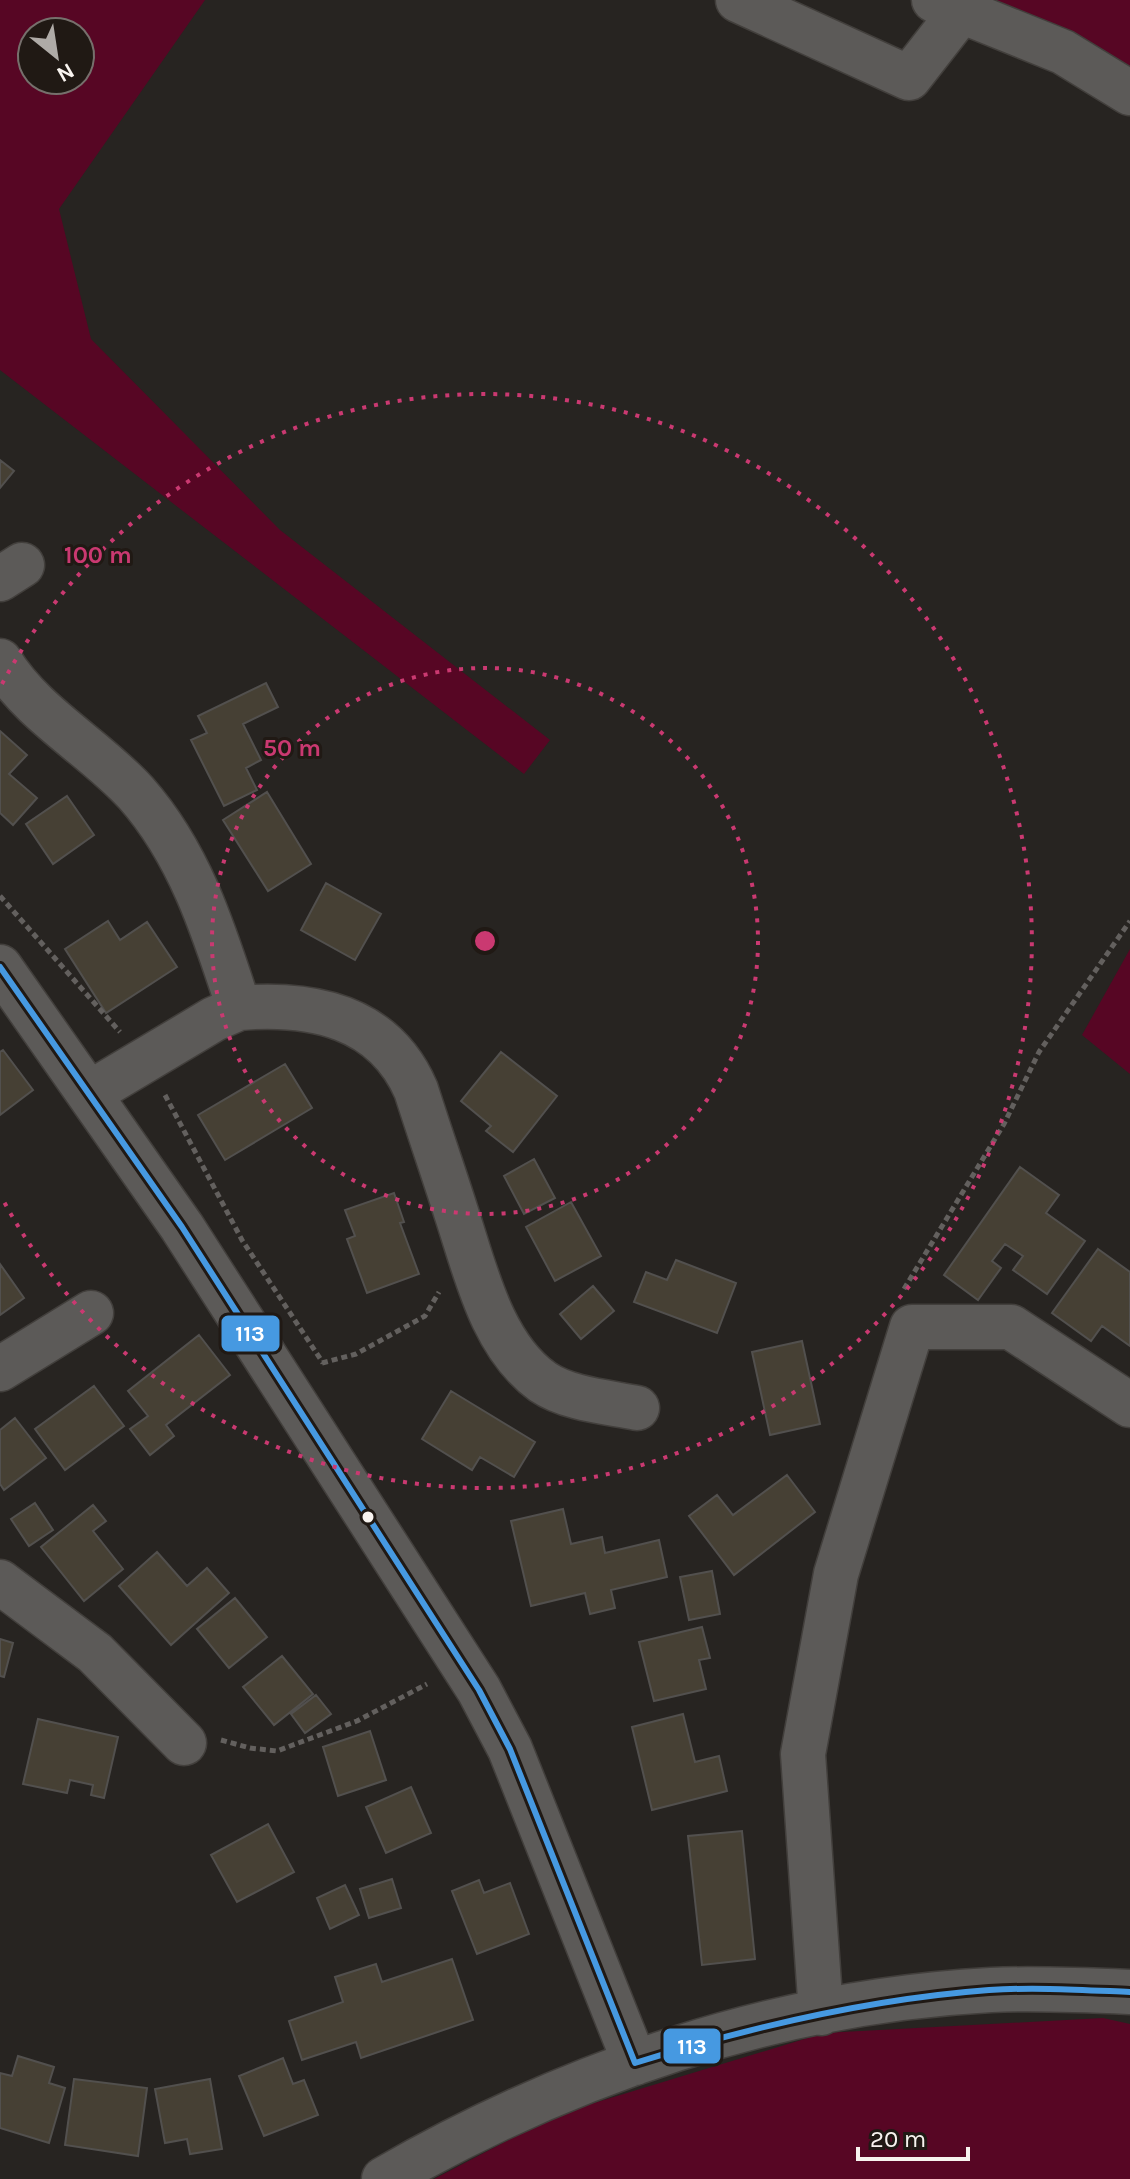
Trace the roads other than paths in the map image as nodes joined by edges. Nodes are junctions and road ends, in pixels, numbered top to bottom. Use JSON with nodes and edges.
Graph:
{"nodes":[{"id":1,"x":738,"y":0,"type":"edge"},
{"id":2,"x":947,"y":5,"type":"edge"},
{"id":3,"x":1130,"y":93,"type":"edge"},
{"id":4,"x":0,"y":661,"type":"edge"},
{"id":5,"x":0,"y":967,"type":"edge"},
{"id":6,"x":239,"y":1008,"type":"junction"},
{"id":7,"x":90,"y":1093,"type":"junction"},
{"id":8,"x":91,"y":1313,"type":"dead end"},
{"id":9,"x":0,"y":1369,"type":"edge"},
{"id":10,"x":1130,"y":1405,"type":"edge"},
{"id":11,"x":637,"y":1408,"type":"dead end"},
{"id":12,"x":0,"y":1582,"type":"edge"},
{"id":13,"x":184,"y":1743,"type":"road end"},
{"id":14,"x":1130,"y":1992,"type":"edge"},
{"id":15,"x":821,"y":2013,"type":"junction"},
{"id":16,"x":635,"y":2063,"type":"junction"},
{"id":17,"x":384,"y":2179,"type":"edge"}],
"edges":[{"from":1,"to":2,"type":"street"},
{"from":2,"to":3,"type":"street"},
{"from":4,"to":6,"type":"street"},
{"from":5,"to":7,"type":"street"},
{"from":6,"to":7,"type":"street"},
{"from":6,"to":11,"type":"street"},
{"from":7,"to":16,"type":"street"},
{"from":8,"to":9,"type":"street"},
{"from":10,"to":15,"type":"street"},
{"from":12,"to":13,"type":"street"},
{"from":14,"to":15,"type":"street"},
{"from":15,"to":16,"type":"street"},
{"from":16,"to":17,"type":"street"}]}
